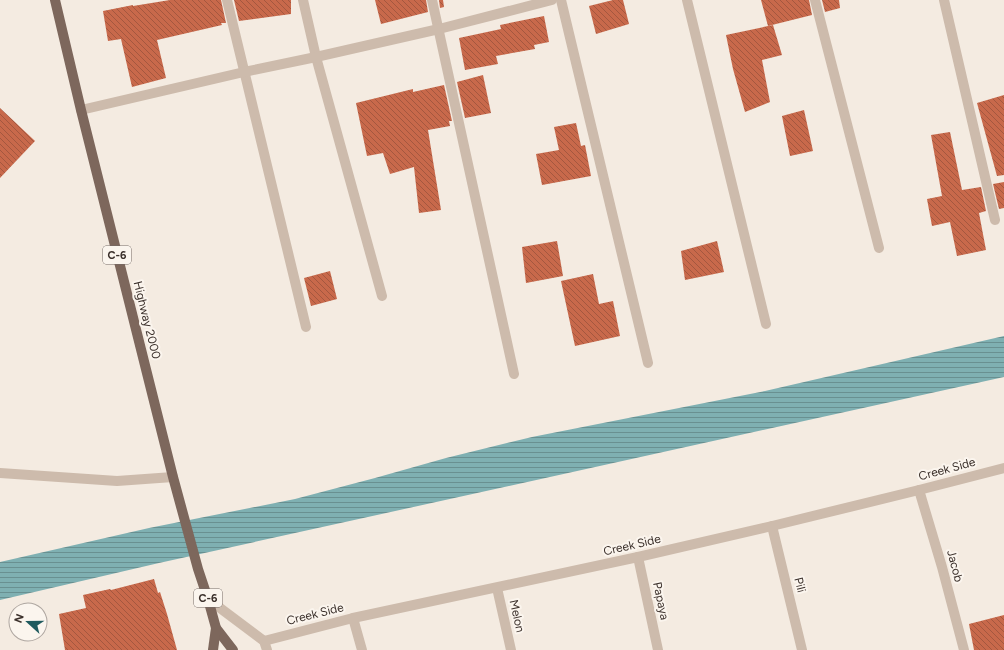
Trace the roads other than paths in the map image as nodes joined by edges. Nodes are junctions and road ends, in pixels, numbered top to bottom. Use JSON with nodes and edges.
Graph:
{"nodes":[{"id":1,"x":55,"y":0,"type":"edge"},
{"id":2,"x":227,"y":0,"type":"edge"},
{"id":3,"x":304,"y":0,"type":"edge"},
{"id":4,"x":432,"y":0,"type":"edge"},
{"id":5,"x":552,"y":0,"type":"edge"},
{"id":6,"x":561,"y":0,"type":"edge"},
{"id":7,"x":687,"y":0,"type":"edge"},
{"id":8,"x":815,"y":0,"type":"edge"},
{"id":9,"x":944,"y":0,"type":"edge"},
{"id":10,"x":439,"y":28,"type":"junction"},
{"id":11,"x":316,"y":57,"type":"junction"},
{"id":12,"x":244,"y":72,"type":"junction"},
{"id":13,"x":81,"y":110,"type":"junction"},
{"id":14,"x":995,"y":220,"type":"dead end"},
{"id":15,"x":879,"y":248,"type":"dead end"},
{"id":16,"x":382,"y":296,"type":"dead end"},
{"id":17,"x":766,"y":324,"type":"dead end"},
{"id":18,"x":306,"y":327,"type":"dead end"},
{"id":19,"x":648,"y":363,"type":"dead end"},
{"id":20,"x":514,"y":374,"type":"dead end"},
{"id":21,"x":1004,"y":468,"type":"edge"},
{"id":22,"x":0,"y":473,"type":"edge"},
{"id":23,"x":173,"y":477,"type":"junction"},
{"id":24,"x":919,"y":490,"type":"junction"},
{"id":25,"x":772,"y":526,"type":"junction"},
{"id":26,"x":638,"y":557,"type":"junction"},
{"id":27,"x":497,"y":588,"type":"junction"},
{"id":28,"x":208,"y":599,"type":"junction"},
{"id":29,"x":353,"y":618,"type":"junction"},
{"id":30,"x":216,"y":628,"type":"junction"},
{"id":31,"x":266,"y":645,"type":"edge"},
{"id":32,"x":213,"y":650,"type":"edge"},
{"id":33,"x":233,"y":650,"type":"edge"},
{"id":34,"x":362,"y":650,"type":"edge"},
{"id":35,"x":511,"y":650,"type":"edge"},
{"id":36,"x":658,"y":650,"type":"edge"},
{"id":37,"x":802,"y":650,"type":"edge"},
{"id":38,"x":964,"y":650,"type":"edge"}],
"edges":[{"from":1,"to":13,"type":"main road","name":"Highway 2000","number":"C-6"},
{"from":2,"to":12,"type":"street"},
{"from":3,"to":11,"type":"street"},
{"from":4,"to":10,"type":"street"},
{"from":5,"to":10,"type":"street"},
{"from":6,"to":19,"type":"street"},
{"from":7,"to":17,"type":"street"},
{"from":8,"to":15,"type":"street"},
{"from":9,"to":14,"type":"street"},
{"from":10,"to":11,"type":"street"},
{"from":10,"to":20,"type":"street"},
{"from":11,"to":12,"type":"street"},
{"from":11,"to":16,"type":"street"},
{"from":12,"to":13,"type":"street"},
{"from":12,"to":18,"type":"street"},
{"from":13,"to":23,"type":"main road","name":"Highway 2000","number":"C-6"},
{"from":21,"to":24,"type":"street","name":"Creek Side"},
{"from":22,"to":23,"type":"street"},
{"from":23,"to":28,"type":"main road","name":"Highway 2000","number":"C-6"},
{"from":24,"to":25,"type":"street","name":"Creek Side"},
{"from":24,"to":38,"type":"street","name":"Jacob"},
{"from":25,"to":26,"type":"street","name":"Creek Side"},
{"from":25,"to":37,"type":"street","name":"Pili"},
{"from":26,"to":27,"type":"street","name":"Creek Side"},
{"from":26,"to":36,"type":"street","name":"Papaya"},
{"from":27,"to":29,"type":"street","name":"Creek Side"},
{"from":27,"to":35,"type":"street","name":"Melon"},
{"from":28,"to":30,"type":"main road","name":"Highway 2000","number":"C-6"},
{"from":28,"to":31,"type":"street"},
{"from":29,"to":31,"type":"street","name":"Creek Side"},
{"from":29,"to":34,"type":"street"},
{"from":30,"to":32,"type":"main road","name":"Highway 2000","number":"C-6"},
{"from":30,"to":33,"type":"main road","name":"Highway 2000","number":"C-6"}]}
